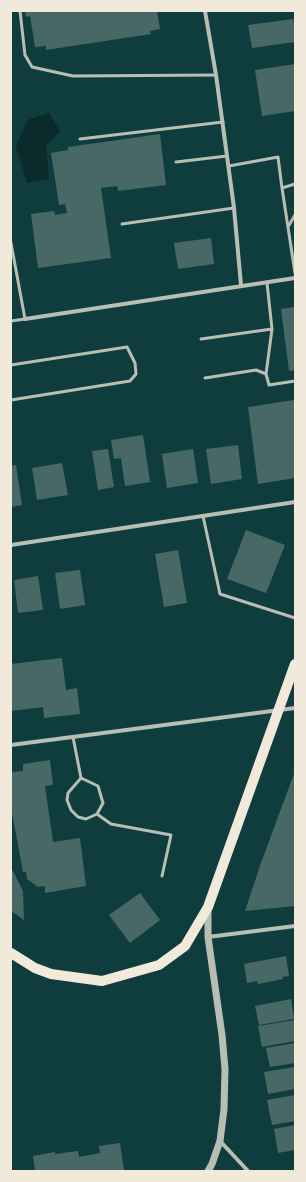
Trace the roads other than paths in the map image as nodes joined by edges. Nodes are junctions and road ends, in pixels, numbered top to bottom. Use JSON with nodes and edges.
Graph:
{"nodes":[{"id":1,"x":20,"y":11,"type":"edge"},
{"id":2,"x":205,"y":11,"type":"edge"},
{"id":3,"x":216,"y":74,"type":"junction"},
{"id":4,"x":223,"y":122,"type":"junction"},
{"id":5,"x":80,"y":139,"type":"dead end"},
{"id":6,"x":227,"y":156,"type":"junction"},
{"id":7,"x":176,"y":162,"type":"dead end"},
{"id":8,"x":229,"y":166,"type":"junction"},
{"id":9,"x":295,"y":184,"type":"edge"},
{"id":10,"x":282,"y":188,"type":"junction"},
{"id":11,"x":234,"y":208,"type":"junction"},
{"id":12,"x":295,"y":215,"type":"edge"},
{"id":13,"x":122,"y":224,"type":"dead end"},
{"id":14,"x":288,"y":227,"type":"junction"},
{"id":15,"x":11,"y":243,"type":"edge"},
{"id":16,"x":295,"y":273,"type":"edge"},
{"id":17,"x":295,"y":278,"type":"edge"},
{"id":18,"x":267,"y":283,"type":"junction"},
{"id":19,"x":242,"y":286,"type":"junction"},
{"id":20,"x":25,"y":319,"type":"junction"},
{"id":21,"x":11,"y":321,"type":"edge"},
{"id":22,"x":272,"y":329,"type":"junction"},
{"id":23,"x":201,"y":339,"type":"dead end"},
{"id":24,"x":11,"y":365,"type":"edge"},
{"id":25,"x":266,"y":374,"type":"junction"},
{"id":26,"x":205,"y":378,"type":"dead end"},
{"id":27,"x":295,"y":381,"type":"edge"},
{"id":28,"x":11,"y":400,"type":"edge"},
{"id":29,"x":295,"y":502,"type":"edge"},
{"id":30,"x":202,"y":516,"type":"junction"},
{"id":31,"x":11,"y":545,"type":"edge"},
{"id":32,"x":295,"y":618,"type":"edge"},
{"id":33,"x":295,"y":664,"type":"edge"},
{"id":34,"x":295,"y":708,"type":"edge"},
{"id":35,"x":278,"y":710,"type":"junction"},
{"id":36,"x":73,"y":737,"type":"junction"},
{"id":37,"x":11,"y":745,"type":"edge"},
{"id":38,"x":81,"y":778,"type":"junction"},
{"id":39,"x":97,"y":814,"type":"junction"},
{"id":40,"x":162,"y":876,"type":"dead end"},
{"id":41,"x":208,"y":907,"type":"junction"},
{"id":42,"x":295,"y":926,"type":"edge"},
{"id":43,"x":208,"y":937,"type":"junction"},
{"id":44,"x":11,"y":953,"type":"edge"},
{"id":45,"x":220,"y":1141,"type":"junction"},
{"id":46,"x":208,"y":1171,"type":"edge"},
{"id":47,"x":248,"y":1171,"type":"edge"}],
"edges":[{"from":1,"to":3,"type":"lane"},
{"from":2,"to":3,"type":"street"},
{"from":3,"to":4,"type":"street"},
{"from":4,"to":5,"type":"lane"},
{"from":4,"to":6,"type":"street"},
{"from":6,"to":7,"type":"lane"},
{"from":6,"to":8,"type":"street"},
{"from":8,"to":10,"type":"lane"},
{"from":8,"to":11,"type":"street"},
{"from":9,"to":10,"type":"lane"},
{"from":10,"to":14,"type":"lane"},
{"from":11,"to":13,"type":"lane"},
{"from":11,"to":19,"type":"street"},
{"from":12,"to":14,"type":"lane"},
{"from":14,"to":16,"type":"lane"},
{"from":15,"to":20,"type":"lane"},
{"from":17,"to":18,"type":"street"},
{"from":18,"to":19,"type":"street"},
{"from":18,"to":22,"type":"lane"},
{"from":19,"to":20,"type":"street"},
{"from":20,"to":21,"type":"lane"},
{"from":22,"to":23,"type":"lane"},
{"from":22,"to":25,"type":"lane"},
{"from":24,"to":28,"type":"lane"},
{"from":25,"to":26,"type":"lane"},
{"from":25,"to":27,"type":"lane"},
{"from":29,"to":30,"type":"street"},
{"from":30,"to":31,"type":"street"},
{"from":30,"to":32,"type":"lane"},
{"from":33,"to":35,"type":"main road"},
{"from":34,"to":35,"type":"street"},
{"from":35,"to":36,"type":"street"},
{"from":35,"to":41,"type":"main road"},
{"from":36,"to":37,"type":"street"},
{"from":36,"to":38,"type":"lane"},
{"from":38,"to":39,"type":"lane"},
{"from":38,"to":39,"type":"lane"},
{"from":39,"to":40,"type":"lane"},
{"from":41,"to":43,"type":"street"},
{"from":41,"to":44,"type":"main road"},
{"from":42,"to":43,"type":"street"},
{"from":43,"to":45,"type":"street"},
{"from":45,"to":46,"type":"street"},
{"from":45,"to":47,"type":"street"}]}
